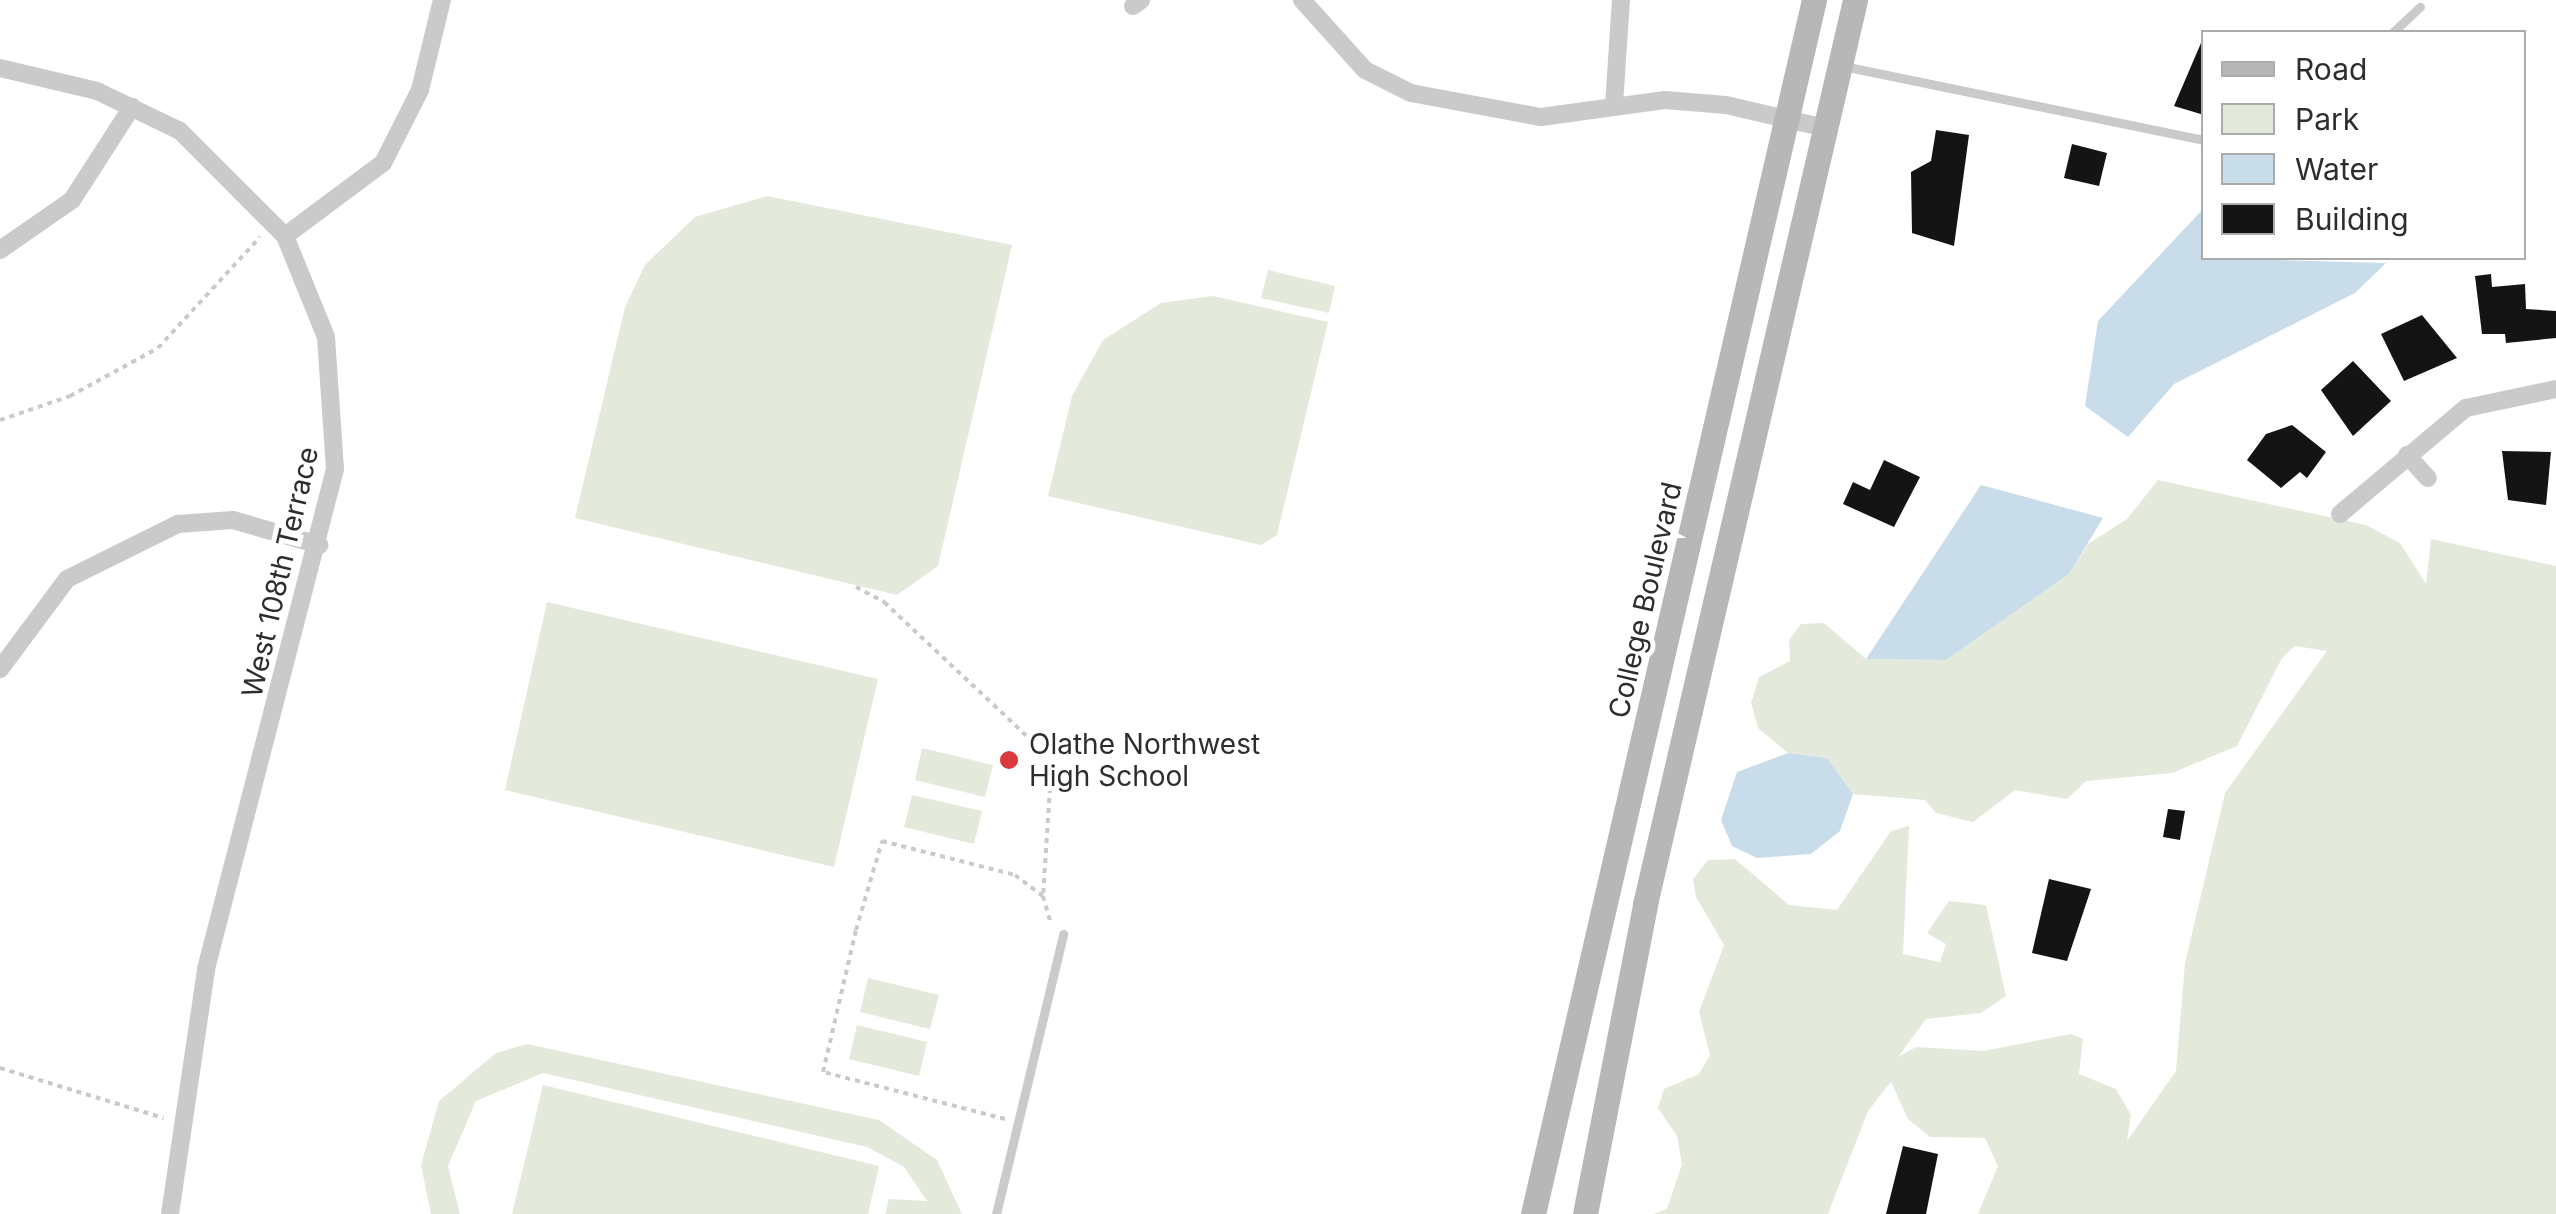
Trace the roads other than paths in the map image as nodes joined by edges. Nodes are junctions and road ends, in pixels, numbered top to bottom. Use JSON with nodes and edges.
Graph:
{"nodes":[{"id":1,"x":442,"y":0,"type":"edge"},
{"id":2,"x":1302,"y":0,"type":"edge"},
{"id":3,"x":1621,"y":0,"type":"edge"},
{"id":4,"x":1814,"y":0,"type":"edge"},
{"id":5,"x":1855,"y":0,"type":"edge"},
{"id":6,"x":2420,"y":7,"type":"dead end"},
{"id":7,"x":2395,"y":30,"type":"edge"},
{"id":8,"x":1840,"y":66,"type":"junction"},
{"id":9,"x":0,"y":68,"type":"edge"},
{"id":10,"x":1614,"y":105,"type":"junction"},
{"id":11,"x":132,"y":107,"type":"junction"},
{"id":12,"x":1788,"y":120,"type":"junction"},
{"id":13,"x":1826,"y":128,"type":"junction"},
{"id":14,"x":2201,"y":139,"type":"edge"},
{"id":15,"x":280,"y":230,"type":"junction"},
{"id":16,"x":0,"y":250,"type":"edge"},
{"id":17,"x":2556,"y":388,"type":"edge"},
{"id":18,"x":2407,"y":454,"type":"junction"},
{"id":19,"x":2428,"y":478,"type":"dead end"},
{"id":20,"x":2340,"y":514,"type":"dead end"},
{"id":21,"x":318,"y":545,"type":"junction"},
{"id":22,"x":0,"y":669,"type":"edge"},
{"id":23,"x":1062,"y":934,"type":"dead end"},
{"id":24,"x":170,"y":1214,"type":"edge"},
{"id":25,"x":996,"y":1214,"type":"edge"},
{"id":26,"x":1532,"y":1214,"type":"edge"},
{"id":27,"x":1585,"y":1214,"type":"edge"}],
"edges":[{"from":1,"to":15,"type":"street"},
{"from":2,"to":10,"type":"street"},
{"from":3,"to":10,"type":"street"},
{"from":4,"to":12,"type":"main road","name":"College Boulevard"},
{"from":5,"to":8,"type":"main road"},
{"from":6,"to":7,"type":"lane"},
{"from":8,"to":13,"type":"main road"},
{"from":8,"to":14,"type":"lane"},
{"from":9,"to":11,"type":"street"},
{"from":10,"to":12,"type":"street"},
{"from":11,"to":15,"type":"street"},
{"from":11,"to":16,"type":"street"},
{"from":12,"to":13,"type":"street"},
{"from":12,"to":26,"type":"main road","name":"College Boulevard"},
{"from":13,"to":27,"type":"main road"},
{"from":15,"to":21,"type":"street","name":"West 108th Terrace"},
{"from":17,"to":18,"type":"street"},
{"from":18,"to":19,"type":"street"},
{"from":18,"to":20,"type":"street"},
{"from":21,"to":22,"type":"street"},
{"from":21,"to":24,"type":"street","name":"West 108th Terrace"},
{"from":23,"to":25,"type":"lane"}]}
